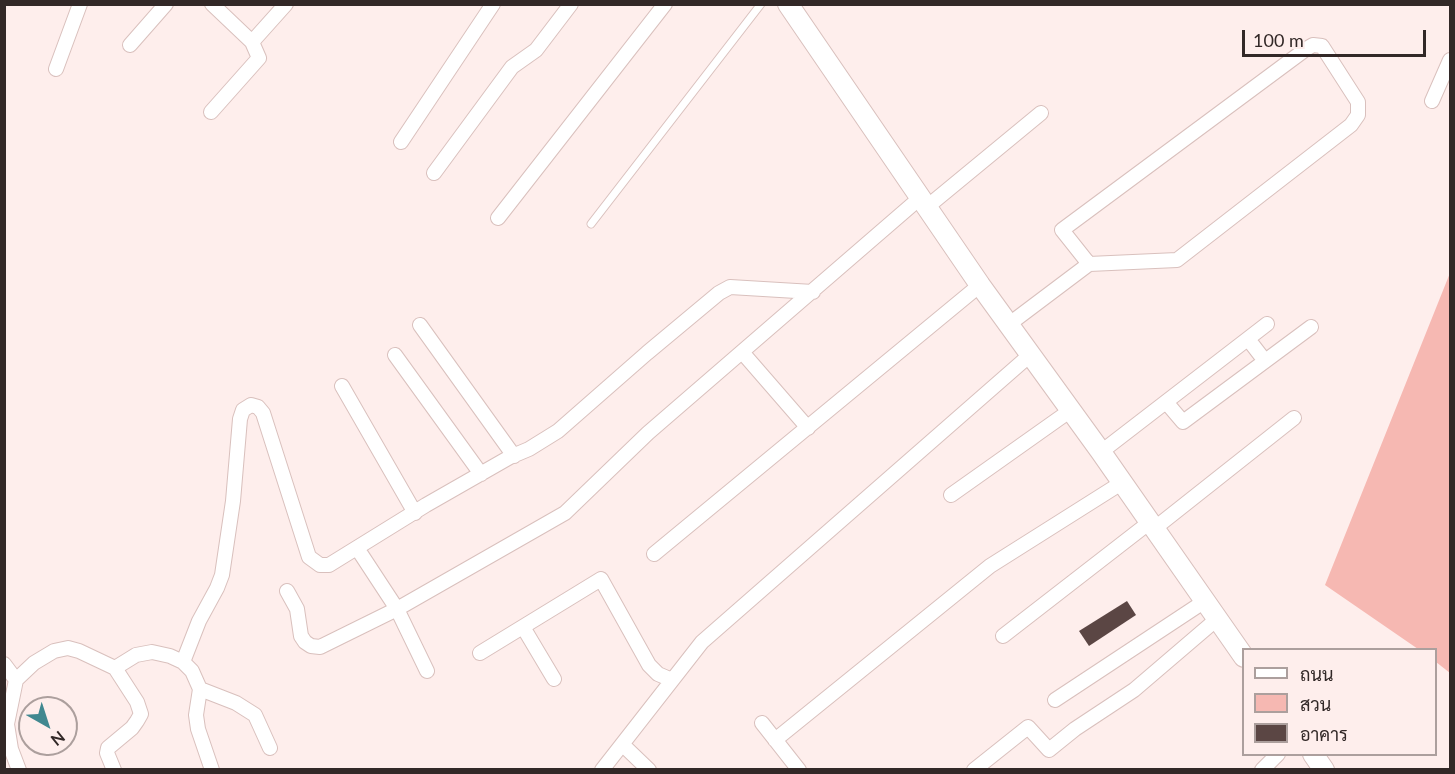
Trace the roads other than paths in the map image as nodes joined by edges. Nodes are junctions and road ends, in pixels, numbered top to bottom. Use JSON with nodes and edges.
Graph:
{"nodes":[{"id":1,"x":80,"y":4,"type":"edge"},
{"id":2,"x":212,"y":4,"type":"edge"},
{"id":3,"x":286,"y":4,"type":"edge"},
{"id":4,"x":493,"y":4,"type":"edge"},
{"id":5,"x":571,"y":4,"type":"edge"},
{"id":6,"x":665,"y":4,"type":"edge"},
{"id":7,"x":761,"y":4,"type":"edge"},
{"id":8,"x":788,"y":4,"type":"edge"},
{"id":9,"x":165,"y":5,"type":"edge"},
{"id":10,"x":252,"y":42,"type":"junction"},
{"id":11,"x":130,"y":45,"type":"dead end"},
{"id":12,"x":1450,"y":60,"type":"edge"},
{"id":13,"x":56,"y":69,"type":"dead end"},
{"id":14,"x":1432,"y":101,"type":"dead end"},
{"id":15,"x":211,"y":112,"type":"dead end"},
{"id":16,"x":1041,"y":113,"type":"dead end"},
{"id":17,"x":401,"y":142,"type":"dead end"},
{"id":18,"x":434,"y":172,"type":"dead end"},
{"id":19,"x":924,"y":202,"type":"junction"},
{"id":20,"x":498,"y":218,"type":"dead end"},
{"id":21,"x":591,"y":224,"type":"dead end"},
{"id":22,"x":1089,"y":264,"type":"junction"},
{"id":23,"x":980,"y":285,"type":"junction"},
{"id":24,"x":813,"y":292,"type":"junction"},
{"id":25,"x":1267,"y":324,"type":"dead end"},
{"id":26,"x":420,"y":325,"type":"dead end"},
{"id":27,"x":1008,"y":325,"type":"junction"},
{"id":28,"x":1311,"y":327,"type":"dead end"},
{"id":29,"x":1248,"y":339,"type":"junction"},
{"id":30,"x":742,"y":352,"type":"junction"},
{"id":31,"x":395,"y":355,"type":"dead end"},
{"id":32,"x":1030,"y":355,"type":"junction"},
{"id":33,"x":1265,"y":361,"type":"junction"},
{"id":34,"x":342,"y":386,"type":"dead end"},
{"id":35,"x":1166,"y":402,"type":"junction"},
{"id":36,"x":1071,"y":410,"type":"junction"},
{"id":37,"x":1294,"y":418,"type":"dead end"},
{"id":38,"x":808,"y":428,"type":"junction"},
{"id":39,"x":1101,"y":452,"type":"junction"},
{"id":40,"x":514,"y":456,"type":"junction"},
{"id":41,"x":481,"y":474,"type":"junction"},
{"id":42,"x":1123,"y":482,"type":"junction"},
{"id":43,"x":951,"y":495,"type":"dead end"},
{"id":44,"x":415,"y":513,"type":"junction"},
{"id":45,"x":1152,"y":525,"type":"junction"},
{"id":46,"x":357,"y":548,"type":"junction"},
{"id":47,"x":654,"y":554,"type":"dead end"},
{"id":48,"x":287,"y":591,"type":"dead end"},
{"id":49,"x":1205,"y":601,"type":"junction"},
{"id":50,"x":397,"y":609,"type":"junction"},
{"id":51,"x":1217,"y":619,"type":"junction"},
{"id":52,"x":523,"y":627,"type":"junction"},
{"id":53,"x":1003,"y":636,"type":"dead end"},
{"id":54,"x":480,"y":653,"type":"dead end"},
{"id":55,"x":1242,"y":654,"type":"edge"},
{"id":56,"x":183,"y":662,"type":"junction"},
{"id":57,"x":4,"y":664,"type":"edge"},
{"id":58,"x":115,"y":668,"type":"junction"},
{"id":59,"x":427,"y":671,"type":"dead end"},
{"id":60,"x":554,"y":679,"type":"dead end"},
{"id":61,"x":16,"y":680,"type":"junction"},
{"id":62,"x":672,"y":680,"type":"junction"},
{"id":63,"x":200,"y":688,"type":"junction"},
{"id":64,"x":1055,"y":700,"type":"dead end"},
{"id":65,"x":762,"y":723,"type":"dead end"},
{"id":66,"x":6,"y":733,"type":"edge"},
{"id":67,"x":775,"y":740,"type":"junction"},
{"id":68,"x":623,"y":745,"type":"junction"},
{"id":69,"x":270,"y":748,"type":"dead end"},
{"id":70,"x":1276,"y":756,"type":"edge"},
{"id":71,"x":1314,"y":756,"type":"edge"},
{"id":72,"x":19,"y":770,"type":"edge"},
{"id":73,"x":114,"y":770,"type":"edge"},
{"id":74,"x":212,"y":770,"type":"edge"},
{"id":75,"x":602,"y":770,"type":"edge"},
{"id":76,"x":649,"y":770,"type":"edge"},
{"id":77,"x":799,"y":770,"type":"edge"},
{"id":78,"x":974,"y":770,"type":"edge"},
{"id":79,"x":1262,"y":770,"type":"edge"},
{"id":80,"x":1324,"y":770,"type":"edge"}],
"edges":[{"from":1,"to":13,"type":"street"},
{"from":2,"to":10,"type":"street"},
{"from":3,"to":10,"type":"street"},
{"from":4,"to":17,"type":"street"},
{"from":5,"to":18,"type":"street"},
{"from":6,"to":20,"type":"street"},
{"from":7,"to":21,"type":"lane"},
{"from":8,"to":19,"type":"street"},
{"from":9,"to":11,"type":"street"},
{"from":10,"to":15,"type":"street"},
{"from":12,"to":14,"type":"street"},
{"from":16,"to":19,"type":"street"},
{"from":19,"to":23,"type":"street"},
{"from":19,"to":24,"type":"street"},
{"from":22,"to":22,"type":"street"},
{"from":22,"to":27,"type":"street"},
{"from":23,"to":27,"type":"street"},
{"from":23,"to":38,"type":"street"},
{"from":24,"to":30,"type":"street"},
{"from":24,"to":40,"type":"street"},
{"from":25,"to":29,"type":"street"},
{"from":26,"to":40,"type":"street"},
{"from":27,"to":32,"type":"street"},
{"from":28,"to":33,"type":"street"},
{"from":29,"to":33,"type":"street"},
{"from":29,"to":35,"type":"street"},
{"from":30,"to":38,"type":"street"},
{"from":30,"to":50,"type":"street"},
{"from":31,"to":41,"type":"street"},
{"from":32,"to":36,"type":"street"},
{"from":32,"to":62,"type":"street"},
{"from":33,"to":35,"type":"street"},
{"from":34,"to":44,"type":"street"},
{"from":35,"to":39,"type":"street"},
{"from":36,"to":39,"type":"street"},
{"from":36,"to":43,"type":"street"},
{"from":37,"to":45,"type":"street"},
{"from":38,"to":47,"type":"street"},
{"from":39,"to":42,"type":"street"},
{"from":40,"to":41,"type":"street"},
{"from":41,"to":44,"type":"street"},
{"from":42,"to":45,"type":"street"},
{"from":42,"to":67,"type":"street"},
{"from":44,"to":46,"type":"street"},
{"from":45,"to":49,"type":"street"},
{"from":45,"to":53,"type":"street"},
{"from":46,"to":50,"type":"street"},
{"from":46,"to":56,"type":"street"},
{"from":48,"to":50,"type":"street"},
{"from":49,"to":51,"type":"street"},
{"from":49,"to":64,"type":"street"},
{"from":50,"to":59,"type":"street"},
{"from":51,"to":55,"type":"street"},
{"from":51,"to":78,"type":"street"},
{"from":52,"to":54,"type":"street"},
{"from":52,"to":60,"type":"street"},
{"from":52,"to":62,"type":"street"},
{"from":56,"to":58,"type":"street"},
{"from":56,"to":63,"type":"street"},
{"from":57,"to":61,"type":"street"},
{"from":58,"to":61,"type":"street"},
{"from":58,"to":73,"type":"street"},
{"from":61,"to":66,"type":"street"},
{"from":62,"to":68,"type":"street"},
{"from":63,"to":69,"type":"street"},
{"from":63,"to":74,"type":"street"},
{"from":65,"to":67,"type":"street"},
{"from":66,"to":72,"type":"street"},
{"from":67,"to":77,"type":"street"},
{"from":68,"to":75,"type":"street"},
{"from":68,"to":76,"type":"street"},
{"from":70,"to":79,"type":"street"},
{"from":71,"to":80,"type":"street"}]}
